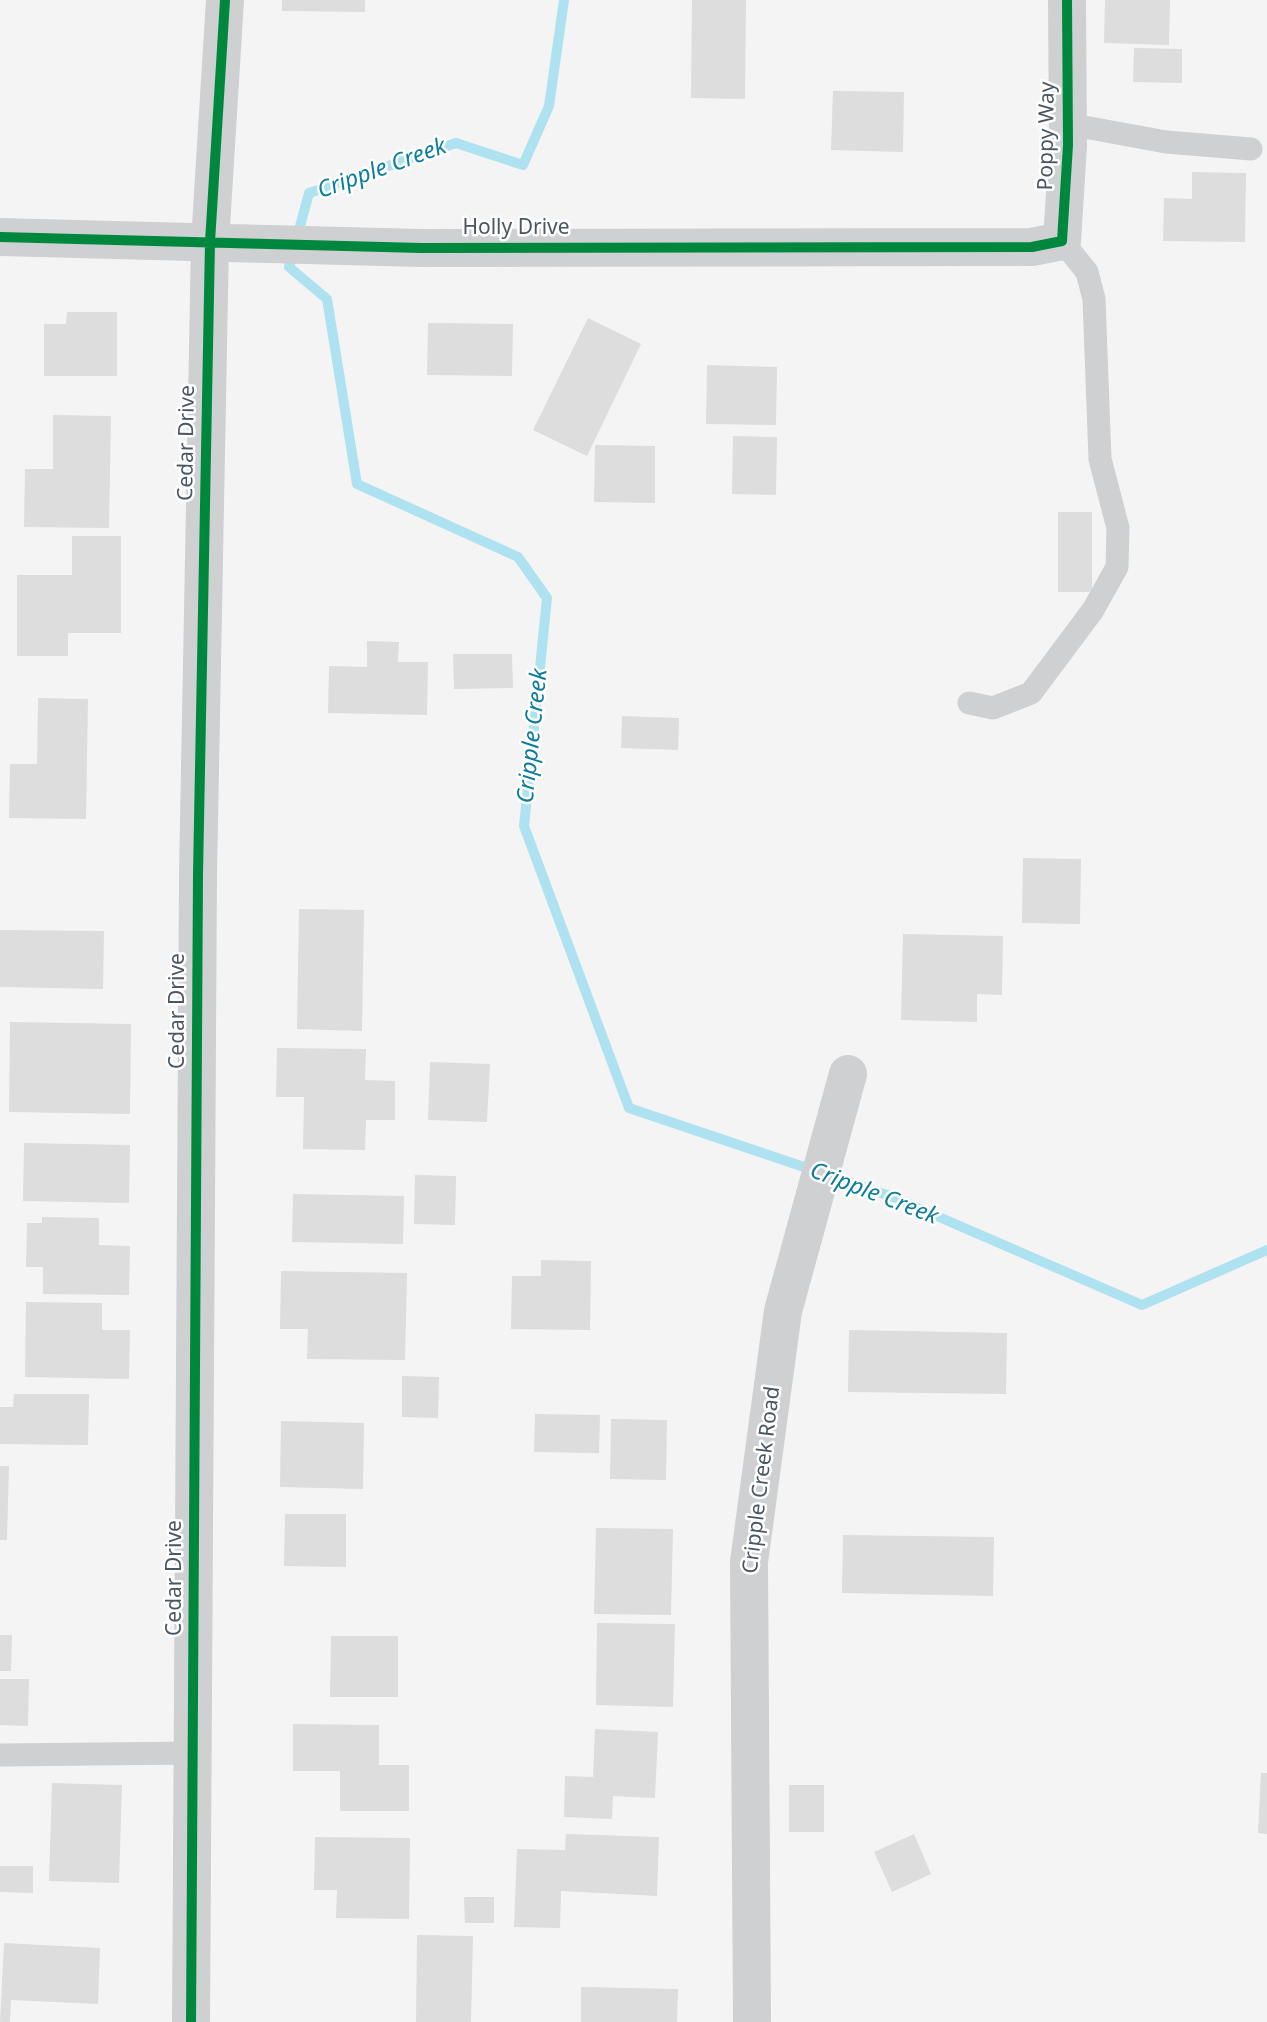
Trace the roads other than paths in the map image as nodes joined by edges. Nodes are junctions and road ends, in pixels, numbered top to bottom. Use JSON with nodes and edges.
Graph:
{"nodes":[{"id":1,"x":225,"y":0,"type":"edge"},
{"id":2,"x":1067,"y":0,"type":"edge"},
{"id":3,"x":1068,"y":124,"type":"junction"},
{"id":4,"x":1251,"y":149,"type":"dead end"},
{"id":5,"x":0,"y":237,"type":"edge"},
{"id":6,"x":210,"y":242,"type":"junction"},
{"id":7,"x":1047,"y":244,"type":"junction"},
{"id":8,"x":969,"y":703,"type":"dead end"},
{"id":9,"x":848,"y":1074,"type":"dead end"},
{"id":10,"x":193,"y":1753,"type":"junction"},
{"id":11,"x":0,"y":1755,"type":"edge"},
{"id":12,"x":191,"y":2022,"type":"edge"},
{"id":13,"x":752,"y":2022,"type":"edge"}],
"edges":[{"from":1,"to":6,"type":"street","name":"Cedar Drive"},
{"from":2,"to":3,"type":"street","name":"Poppy Way"},
{"from":3,"to":4,"type":"lane"},
{"from":3,"to":7,"type":"street","name":"Poppy Way"},
{"from":5,"to":6,"type":"street","name":"Holly Drive"},
{"from":6,"to":7,"type":"street","name":"Holly Drive"},
{"from":6,"to":10,"type":"street","name":"Cedar Drive"},
{"from":7,"to":8,"type":"lane"},
{"from":9,"to":13,"type":"street","name":"Cripple Creek Road"},
{"from":10,"to":11,"type":"lane"},
{"from":10,"to":12,"type":"street","name":"Cedar Drive"}]}
